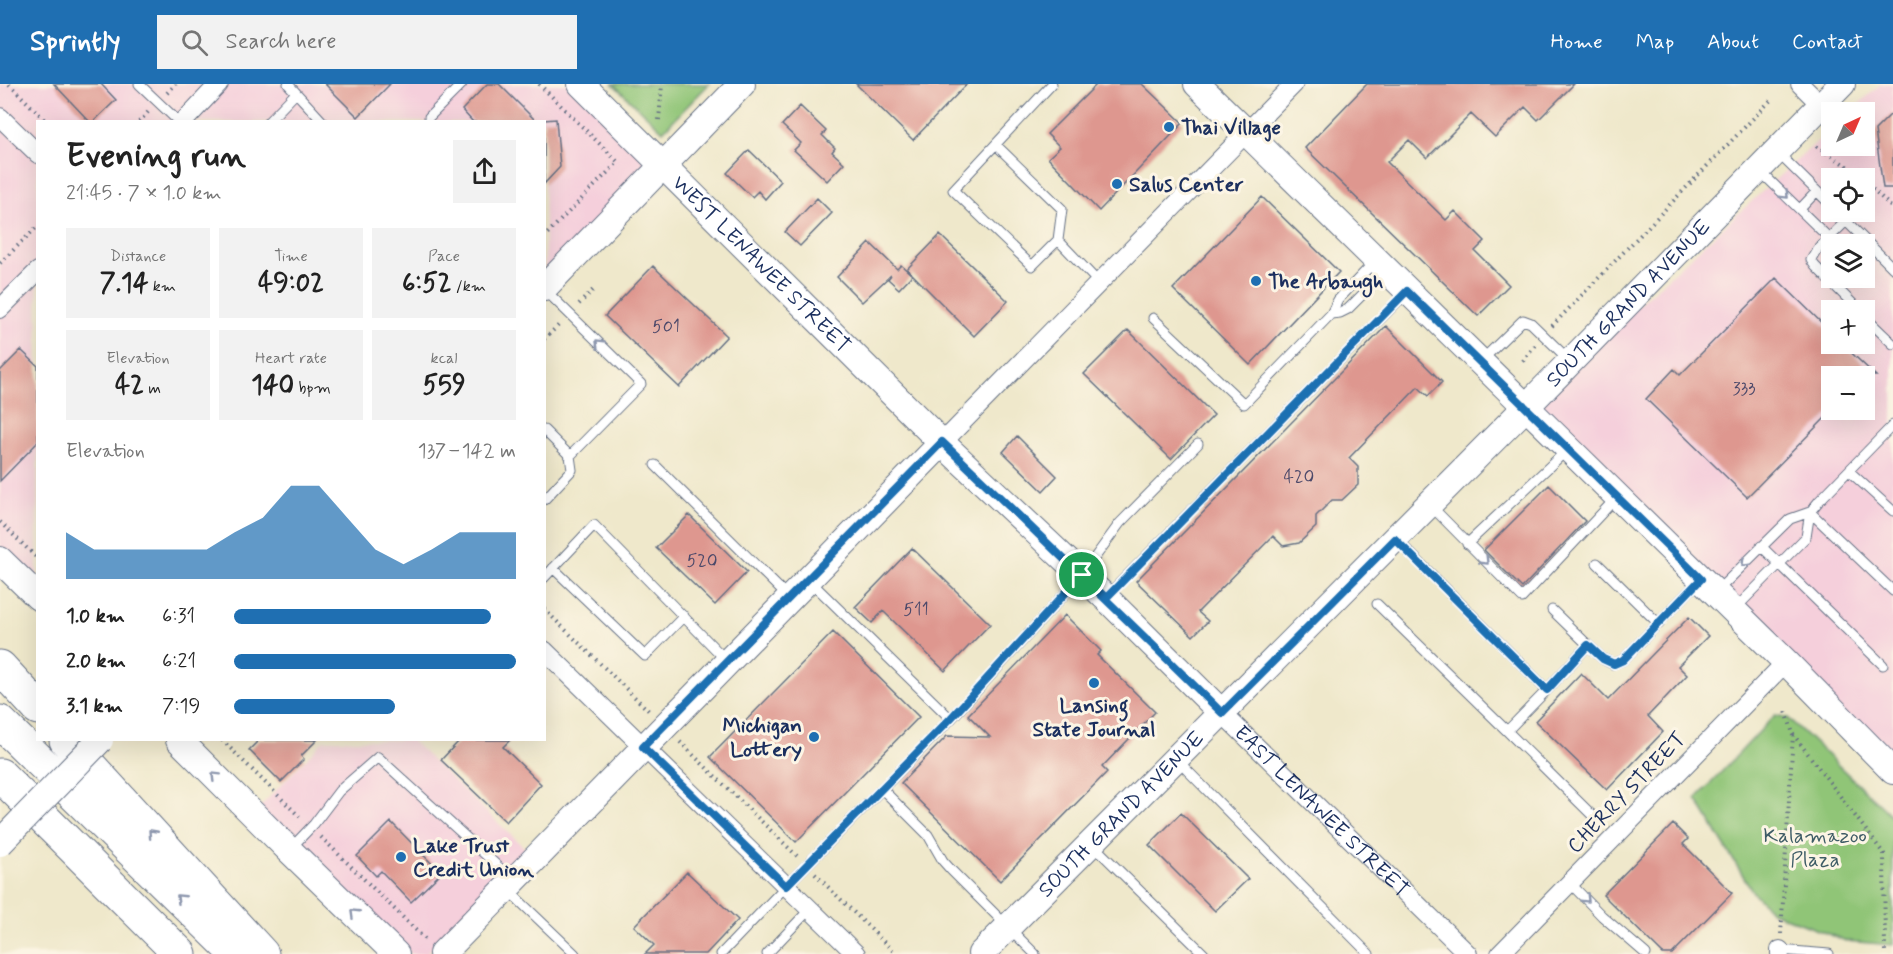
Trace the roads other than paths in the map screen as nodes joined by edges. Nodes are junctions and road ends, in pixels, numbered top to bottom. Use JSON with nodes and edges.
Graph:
{"nodes":[{"id":1,"x":139,"y":84,"type":"edge"},
{"id":2,"x":288,"y":84,"type":"edge"},
{"id":3,"x":462,"y":84,"type":"edge"},
{"id":4,"x":581,"y":84,"type":"edge"},
{"id":5,"x":742,"y":84,"type":"edge"},
{"id":6,"x":1052,"y":84,"type":"edge"},
{"id":7,"x":1197,"y":84,"type":"edge"},
{"id":8,"x":1294,"y":84,"type":"edge"},
{"id":9,"x":1800,"y":84,"type":"edge"},
{"id":10,"x":1842,"y":84,"type":"edge"},
{"id":11,"x":217,"y":85,"type":"edge"},
{"id":12,"x":296,"y":93,"type":"junction"},
{"id":13,"x":1824,"y":102,"type":"edge"},
{"id":14,"x":1821,"y":105,"type":"joint"},
{"id":15,"x":0,"y":117,"type":"edge"},
{"id":16,"x":429,"y":117,"type":"dead end"},
{"id":17,"x":179,"y":120,"type":"edge"},
{"id":18,"x":183,"y":120,"type":"edge"},
{"id":19,"x":270,"y":120,"type":"edge"},
{"id":20,"x":321,"y":120,"type":"edge"},
{"id":21,"x":1246,"y":133,"type":"junction"},
{"id":22,"x":996,"y":144,"type":"junction"},
{"id":23,"x":1777,"y":151,"type":"junction"},
{"id":24,"x":36,"y":152,"type":"edge"},
{"id":25,"x":663,"y":165,"type":"junction"},
{"id":26,"x":1758,"y":170,"type":"junction"},
{"id":27,"x":1817,"y":192,"type":"junction"},
{"id":28,"x":1821,"y":196,"type":"edge"},
{"id":29,"x":1800,"y":209,"type":"junction"},
{"id":30,"x":1845,"y":222,"type":"edge"},
{"id":31,"x":1847,"y":222,"type":"edge"},
{"id":32,"x":1825,"y":234,"type":"edge"},
{"id":33,"x":1833,"y":234,"type":"edge"},
{"id":34,"x":1058,"y":240,"type":"junction"},
{"id":35,"x":1821,"y":246,"type":"edge"},
{"id":36,"x":1381,"y":265,"type":"junction"},
{"id":37,"x":1893,"y":268,"type":"edge"},
{"id":38,"x":1821,"y":272,"type":"edge"},
{"id":39,"x":36,"y":273,"type":"edge"},
{"id":40,"x":1099,"y":283,"type":"junction"},
{"id":41,"x":546,"y":286,"type":"edge"},
{"id":42,"x":1837,"y":288,"type":"edge"},
{"id":43,"x":546,"y":290,"type":"edge"},
{"id":44,"x":1407,"y":291,"type":"junction"},
{"id":45,"x":1849,"y":300,"type":"edge"},
{"id":46,"x":0,"y":309,"type":"edge"},
{"id":47,"x":1331,"y":314,"type":"junction"},
{"id":48,"x":1153,"y":318,"type":"dead end"},
{"id":49,"x":1875,"y":327,"type":"edge"},
{"id":50,"x":1893,"y":344,"type":"edge"},
{"id":51,"x":1570,"y":361,"type":"junction"},
{"id":52,"x":1479,"y":362,"type":"junction"},
{"id":53,"x":1526,"y":407,"type":"junction"},
{"id":54,"x":1893,"y":425,"type":"edge"},
{"id":55,"x":546,"y":432,"type":"edge"},
{"id":56,"x":942,"y":442,"type":"junction"},
{"id":57,"x":1198,"y":444,"type":"dead end"},
{"id":58,"x":1569,"y":449,"type":"junction"},
{"id":59,"x":570,"y":456,"type":"junction"},
{"id":60,"x":655,"y":465,"type":"dead end"},
{"id":61,"x":1849,"y":471,"type":"junction"},
{"id":62,"x":1618,"y":497,"type":"junction"},
{"id":63,"x":546,"y":498,"type":"edge"},
{"id":64,"x":1429,"y":505,"type":"junction"},
{"id":65,"x":1893,"y":511,"type":"edge"},
{"id":66,"x":1810,"y":512,"type":"junction"},
{"id":67,"x":1395,"y":539,"type":"junction"},
{"id":68,"x":1467,"y":544,"type":"junction"},
{"id":69,"x":1761,"y":546,"type":"junction"},
{"id":70,"x":0,"y":560,"type":"edge"},
{"id":71,"x":1598,"y":562,"type":"dead end"},
{"id":72,"x":1780,"y":565,"type":"junction"},
{"id":73,"x":553,"y":568,"type":"junction"},
{"id":74,"x":1082,"y":575,"type":"junction"},
{"id":75,"x":546,"y":576,"type":"edge"},
{"id":76,"x":808,"y":579,"type":"junction"},
{"id":77,"x":1708,"y":586,"type":"junction"},
{"id":78,"x":1893,"y":591,"type":"edge"},
{"id":79,"x":36,"y":595,"type":"edge"},
{"id":80,"x":789,"y":598,"type":"junction"},
{"id":81,"x":1106,"y":598,"type":"junction"},
{"id":82,"x":1377,"y":604,"type":"dead end"},
{"id":83,"x":1552,"y":610,"type":"dead end"},
{"id":84,"x":1734,"y":611,"type":"junction"},
{"id":85,"x":684,"y":616,"type":"junction"},
{"id":86,"x":1659,"y":624,"type":"junction"},
{"id":87,"x":1588,"y":645,"type":"junction"},
{"id":88,"x":546,"y":652,"type":"edge"},
{"id":89,"x":727,"y":661,"type":"junction"},
{"id":90,"x":1786,"y":662,"type":"junction"},
{"id":91,"x":1883,"y":665,"type":"dead end"},
{"id":92,"x":0,"y":667,"type":"edge"},
{"id":93,"x":1547,"y":690,"type":"junction"},
{"id":94,"x":36,"y":706,"type":"edge"},
{"id":95,"x":1222,"y":713,"type":"junction"},
{"id":96,"x":951,"y":718,"type":"junction"},
{"id":97,"x":0,"y":722,"type":"edge"},
{"id":98,"x":1507,"y":731,"type":"junction"},
{"id":99,"x":67,"y":741,"type":"edge"},
{"id":100,"x":99,"y":741,"type":"edge"},
{"id":101,"x":180,"y":741,"type":"edge"},
{"id":102,"x":643,"y":747,"type":"junction"},
{"id":103,"x":1176,"y":759,"type":"junction"},
{"id":104,"x":1893,"y":771,"type":"edge"},
{"id":105,"x":0,"y":775,"type":"edge"},
{"id":106,"x":882,"y":789,"type":"junction"},
{"id":107,"x":0,"y":800,"type":"edge"},
{"id":108,"x":1593,"y":816,"type":"dead end"},
{"id":109,"x":0,"y":843,"type":"edge"},
{"id":110,"x":1092,"y":843,"type":"junction"},
{"id":111,"x":288,"y":850,"type":"junction"},
{"id":112,"x":1569,"y":882,"type":"junction"},
{"id":113,"x":510,"y":885,"type":"junction"},
{"id":114,"x":786,"y":886,"type":"junction"},
{"id":115,"x":810,"y":909,"type":"junction"},
{"id":116,"x":1008,"y":927,"type":"junction"},
{"id":117,"x":438,"y":950,"type":"edge"},
{"id":118,"x":1780,"y":952,"type":"edge"},
{"id":119,"x":170,"y":954,"type":"edge"},
{"id":120,"x":180,"y":954,"type":"edge"},
{"id":121,"x":237,"y":954,"type":"edge"},
{"id":122,"x":262,"y":954,"type":"edge"},
{"id":123,"x":396,"y":954,"type":"edge"},
{"id":124,"x":575,"y":954,"type":"edge"},
{"id":125,"x":721,"y":954,"type":"edge"},
{"id":126,"x":767,"y":954,"type":"edge"},
{"id":127,"x":856,"y":954,"type":"edge"},
{"id":128,"x":981,"y":954,"type":"edge"},
{"id":129,"x":1035,"y":954,"type":"edge"},
{"id":130,"x":1204,"y":954,"type":"edge"},
{"id":131,"x":1369,"y":954,"type":"edge"},
{"id":132,"x":1468,"y":954,"type":"edge"},
{"id":133,"x":1500,"y":954,"type":"edge"},
{"id":134,"x":1646,"y":954,"type":"edge"},
{"id":135,"x":1829,"y":954,"type":"edge"}],
"edges":[{"from":1,"to":17,"type":"lane"},
{"from":2,"to":12,"type":"lane"},
{"from":3,"to":16,"type":"lane"},
{"from":4,"to":25,"type":"street","name":"WEST LENAWEE STREET"},
{"from":5,"to":25,"type":"street"},
{"from":6,"to":22,"type":"lane"},
{"from":7,"to":21,"type":"street"},
{"from":8,"to":21,"type":"street"},
{"from":9,"to":14,"type":"street"},
{"from":10,"to":13,"type":"street","name":"SOUTH GRAND AVENUE"},
{"from":11,"to":18,"type":"street"},
{"from":12,"to":19,"type":"lane"},
{"from":12,"to":20,"type":"lane"},
{"from":14,"to":23,"type":"street","name":"SOUTH GRAND AVENUE"},
{"from":15,"to":24,"type":"street"},
{"from":21,"to":36,"type":"street"},
{"from":21,"to":40,"type":"street"},
{"from":22,"to":34,"type":"lane"},
{"from":22,"to":34,"type":"lane"},
{"from":23,"to":26,"type":"street","name":"SOUTH GRAND AVENUE"},
{"from":23,"to":27,"type":"lane"},
{"from":25,"to":41,"type":"street"},
{"from":25,"to":56,"type":"street","name":"WEST LENAWEE STREET"},
{"from":26,"to":29,"type":"lane","one_way":true},
{"from":26,"to":51,"type":"street","name":"SOUTH GRAND AVENUE"},
{"from":27,"to":28,"type":"lane"},
{"from":27,"to":29,"type":"lane"},
{"from":29,"to":32,"type":"lane"},
{"from":30,"to":33,"type":"lane"},
{"from":31,"to":37,"type":"lane"},
{"from":34,"to":40,"type":"lane"},
{"from":35,"to":38,"type":"lane"},
{"from":36,"to":44,"type":"street"},
{"from":36,"to":47,"type":"lane"},
{"from":36,"to":47,"type":"lane"},
{"from":39,"to":46,"type":"street"},
{"from":40,"to":56,"type":"street"},
{"from":42,"to":45,"type":"lane"},
{"from":59,"to":43,"type":"lane","one_way":true},
{"from":44,"to":52,"type":"street"},
{"from":44,"to":81,"type":"lane"},
{"from":47,"to":48,"type":"lane"},
{"from":49,"to":50,"type":"lane"},
{"from":51,"to":52,"type":"lane"},
{"from":51,"to":53,"type":"street","name":"SOUTH GRAND AVENUE"},
{"from":52,"to":53,"type":"street"},
{"from":53,"to":58,"type":"street"},
{"from":53,"to":64,"type":"street","name":"SOUTH GRAND AVENUE"},
{"from":54,"to":61,"type":"lane"},
{"from":55,"to":59,"type":"lane"},
{"from":56,"to":74,"type":"street","name":"EAST LENAWEE STREET"},
{"from":56,"to":76,"type":"street"},
{"from":57,"to":74,"type":"lane"},
{"from":58,"to":62,"type":"street"},
{"from":58,"to":68,"type":"lane"},
{"from":59,"to":63,"type":"lane"},
{"from":60,"to":80,"type":"lane"},
{"from":61,"to":65,"type":"lane"},
{"from":61,"to":66,"type":"lane"},
{"from":68,"to":62,"type":"lane","one_way":true},
{"from":62,"to":77,"type":"street"},
{"from":64,"to":67,"type":"street","name":"SOUTH GRAND AVENUE"},
{"from":64,"to":68,"type":"lane"},
{"from":66,"to":69,"type":"lane"},
{"from":66,"to":72,"type":"lane"},
{"from":66,"to":78,"type":"lane"},
{"from":67,"to":93,"type":"lane"},
{"from":67,"to":95,"type":"street","name":"SOUTH GRAND AVENUE"},
{"from":69,"to":72,"type":"lane"},
{"from":69,"to":77,"type":"lane","one_way":true},
{"from":70,"to":79,"type":"street"},
{"from":71,"to":86,"type":"lane"},
{"from":72,"to":84,"type":"lane"},
{"from":72,"to":91,"type":"lane"},
{"from":73,"to":75,"type":"lane"},
{"from":73,"to":85,"type":"lane"},
{"from":73,"to":85,"type":"lane"},
{"from":74,"to":81,"type":"street","name":"EAST LENAWEE STREET"},
{"from":74,"to":96,"type":"lane"},
{"from":76,"to":80,"type":"street"},
{"from":76,"to":96,"type":"lane"},
{"from":77,"to":84,"type":"street"},
{"from":77,"to":86,"type":"lane"},
{"from":80,"to":89,"type":"street"},
{"from":81,"to":95,"type":"street","name":"EAST LENAWEE STREET"},
{"from":82,"to":98,"type":"lane"},
{"from":83,"to":87,"type":"lane"},
{"from":84,"to":90,"type":"street"},
{"from":85,"to":89,"type":"lane"},
{"from":86,"to":87,"type":"lane"},
{"from":87,"to":93,"type":"lane"},
{"from":88,"to":102,"type":"street"},
{"from":89,"to":102,"type":"street"},
{"from":90,"to":104,"type":"street"},
{"from":90,"to":112,"type":"street","name":"CHERRY STREET"},
{"from":92,"to":94,"type":"highway"},
{"from":93,"to":98,"type":"lane"},
{"from":95,"to":103,"type":"street","name":"SOUTH GRAND AVENUE"},
{"from":95,"to":132,"type":"street","name":"EAST LENAWEE STREET"},
{"from":96,"to":106,"type":"lane"},
{"from":121,"to":97,"type":"highway","one_way":true},
{"from":98,"to":108,"type":"lane"},
{"from":122,"to":99,"type":"highway","one_way":true},
{"from":100,"to":109,"type":"street","bridge":true},
{"from":111,"to":101,"type":"street","one_way":true},
{"from":102,"to":113,"type":"street"},
{"from":102,"to":114,"type":"street"},
{"from":103,"to":110,"type":"street","name":"SOUTH GRAND AVENUE"},
{"from":103,"to":131,"type":"lane"},
{"from":105,"to":120,"type":"highway"},
{"from":106,"to":114,"type":"lane"},
{"from":106,"to":116,"type":"lane"},
{"from":107,"to":119,"type":"highway"},
{"from":110,"to":116,"type":"street","name":"SOUTH GRAND AVENUE"},
{"from":110,"to":130,"type":"lane"},
{"from":111,"to":113,"type":"lane"},
{"from":123,"to":111,"type":"street","one_way":true},
{"from":112,"to":133,"type":"street","name":"CHERRY STREET"},
{"from":112,"to":134,"type":"lane","one_way":true},
{"from":113,"to":117,"type":"street"},
{"from":113,"to":124,"type":"lane"},
{"from":114,"to":115,"type":"street"},
{"from":114,"to":125,"type":"lane"},
{"from":115,"to":126,"type":"lane"},
{"from":115,"to":127,"type":"street"},
{"from":116,"to":128,"type":"street","name":"SOUTH GRAND AVENUE"},
{"from":116,"to":129,"type":"lane"},
{"from":118,"to":135,"type":"lane"}]}
